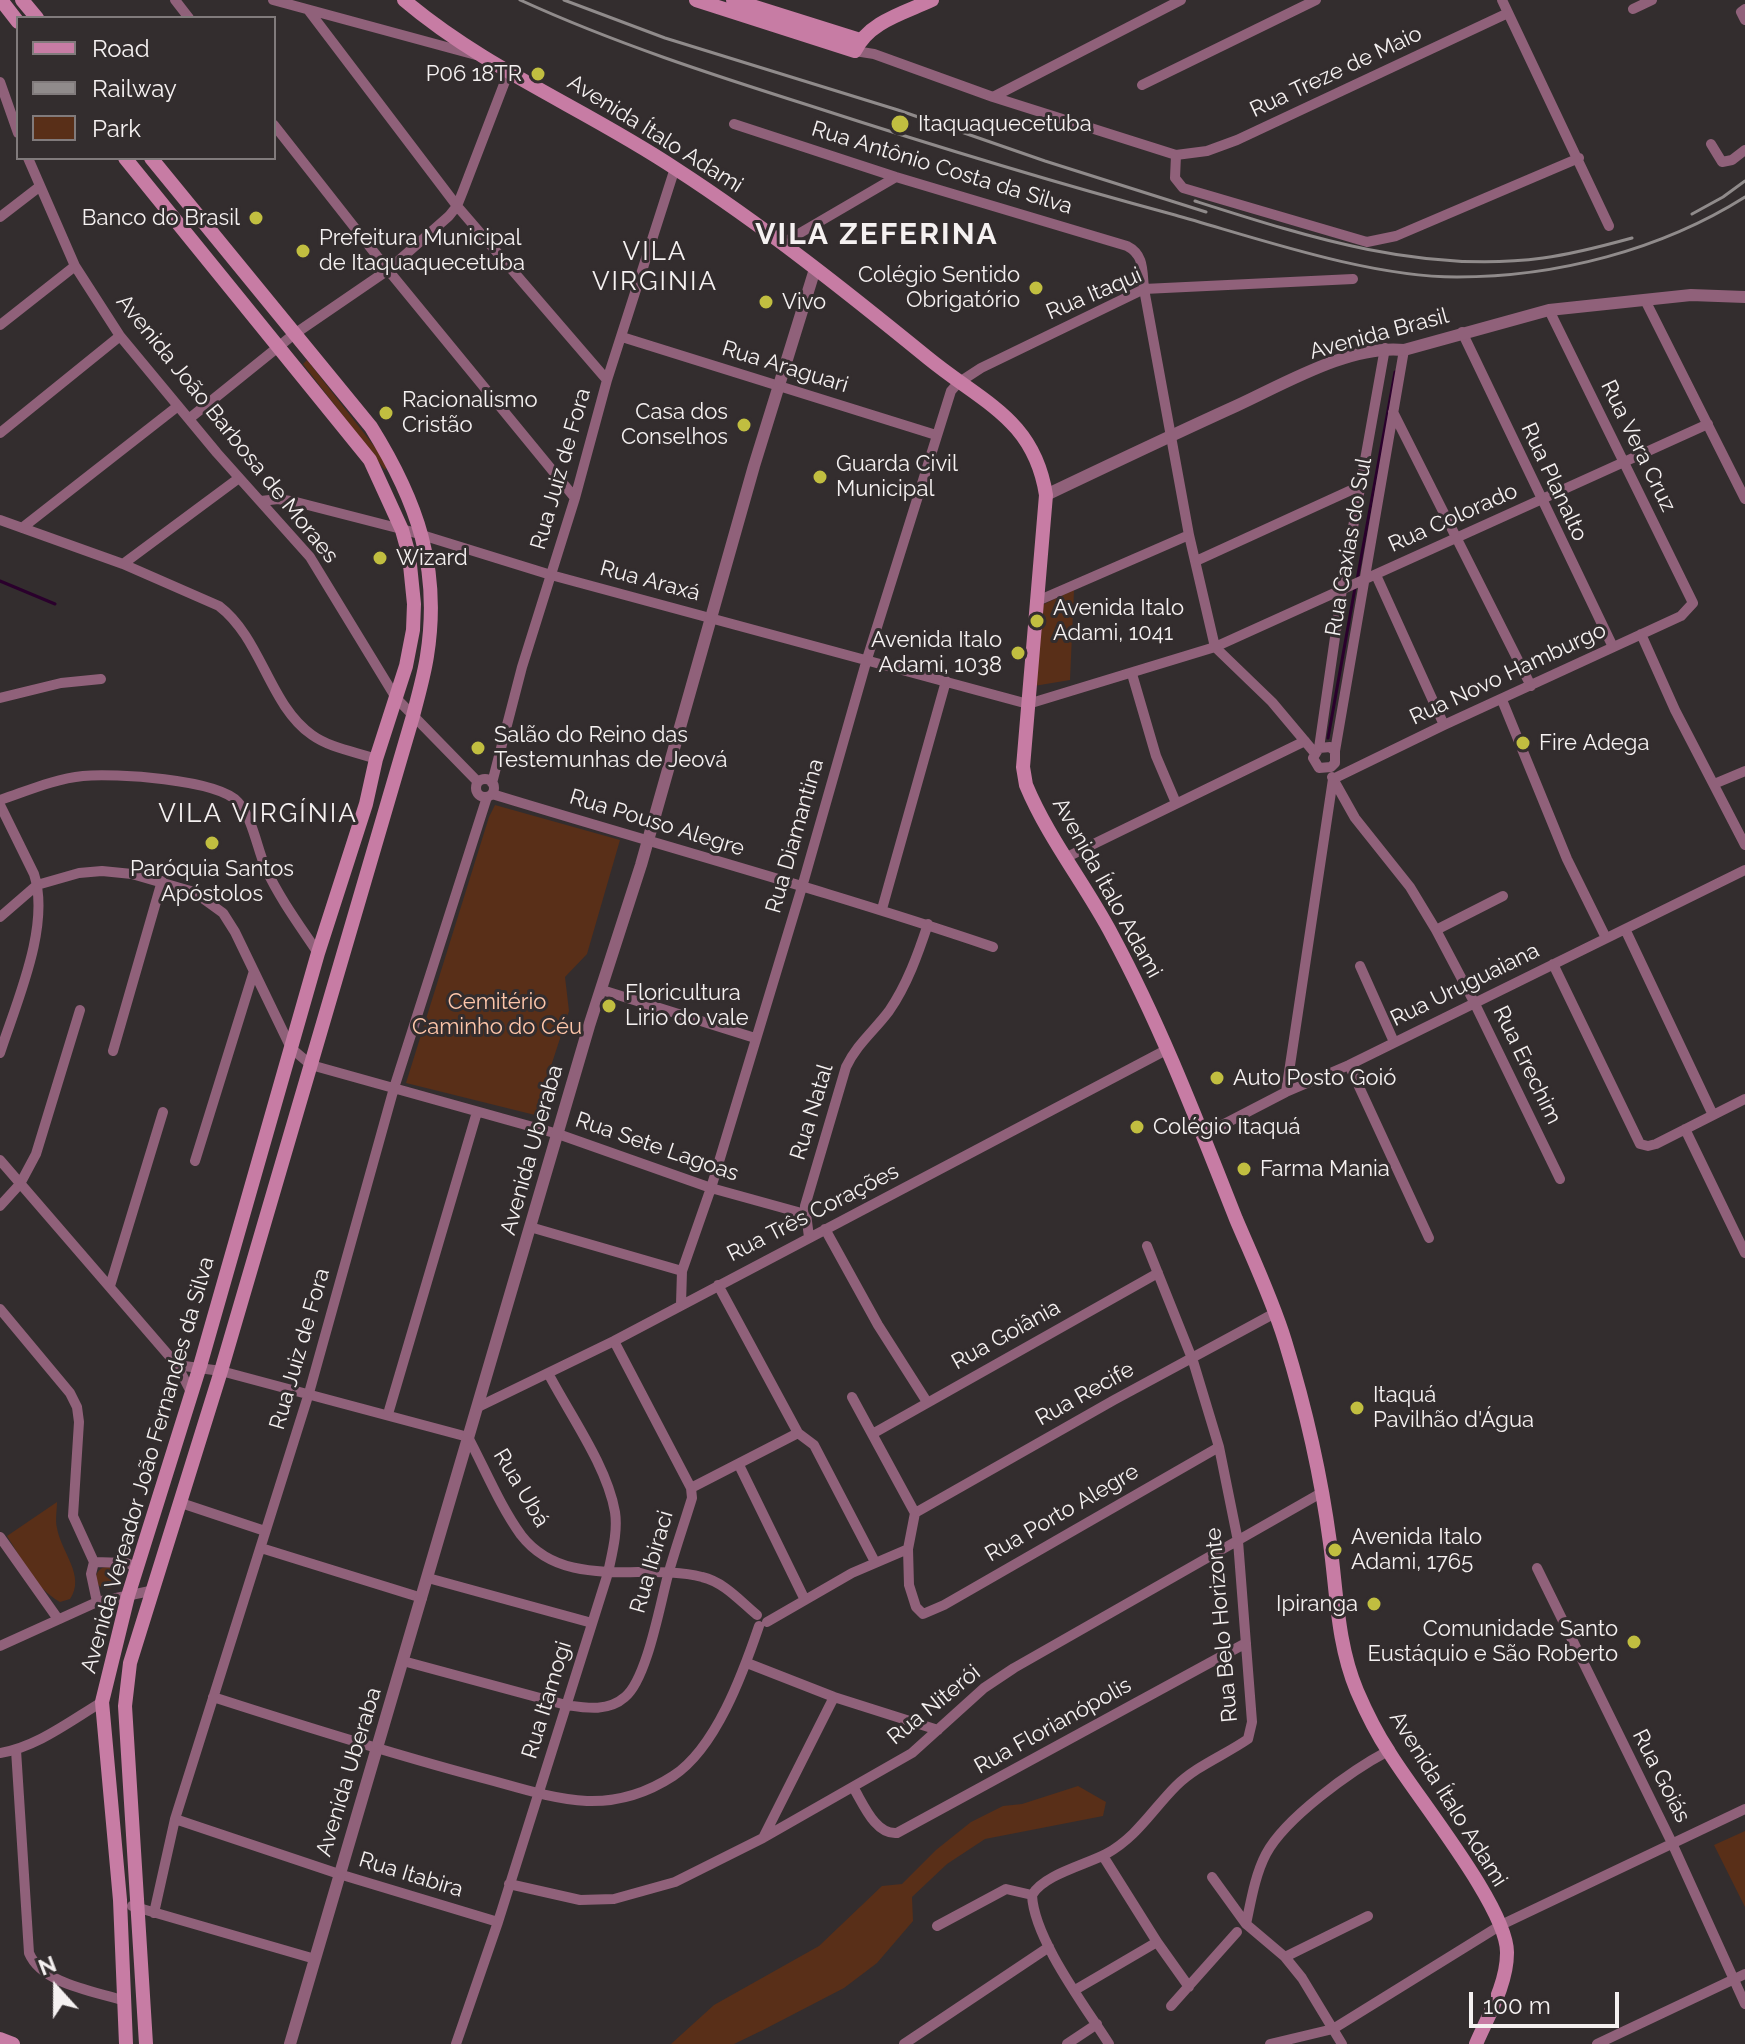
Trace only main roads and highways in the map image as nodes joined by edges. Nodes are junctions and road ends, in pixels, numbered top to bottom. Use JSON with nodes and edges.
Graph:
{"nodes":[{"id":1,"x":22,"y":0,"type":"edge"},
{"id":2,"x":404,"y":0,"type":"edge"},
{"id":3,"x":696,"y":0,"type":"edge"},
{"id":4,"x":733,"y":0,"type":"edge"},
{"id":5,"x":932,"y":0,"type":"edge"},
{"id":6,"x":35,"y":16,"type":"edge"},
{"id":7,"x":858,"y":46,"type":"junction"},
{"id":8,"x":127,"y":160,"type":"edge"},
{"id":9,"x":153,"y":160,"type":"edge"},
{"id":10,"x":138,"y":172,"type":"junction"},
{"id":11,"x":263,"y":1146,"type":"junction"},
{"id":12,"x":285,"y":1152,"type":"junction"},
{"id":13,"x":173,"y":1451,"type":"junction"},
{"id":14,"x":195,"y":1458,"type":"junction"},
{"id":15,"x":0,"y":2039,"type":"edge"},
{"id":16,"x":13,"y":2044,"type":"edge"},
{"id":17,"x":126,"y":2044,"type":"edge"},
{"id":18,"x":146,"y":2044,"type":"edge"},
{"id":19,"x":1476,"y":2044,"type":"edge"}],
"edges":[{"from":1,"to":6,"type":"main road"},
{"from":2,"to":19,"type":"main road","name":"Avenida Ítalo Adami"},
{"from":3,"to":7,"type":"main road"},
{"from":4,"to":7,"type":"main road"},
{"from":5,"to":7,"type":"main road"},
{"from":8,"to":10,"type":"main road","name":"Avenida Vereador João Fernandes da Silva"},
{"from":9,"to":10,"type":"main road"},
{"from":9,"to":12,"type":"main road","name":"Avenida Vereador João Fernandes da Silva"},
{"from":10,"to":11,"type":"main road","name":"Avenida Vereador João Fernandes da Silva"},
{"from":11,"to":12,"type":"main road"},
{"from":11,"to":13,"type":"main road","name":"Avenida Vereador João Fernandes da Silva"},
{"from":12,"to":14,"type":"main road","name":"Avenida Vereador João Fernandes da Silva"},
{"from":13,"to":14,"type":"main road"},
{"from":13,"to":17,"type":"main road","name":"Avenida Vereador João Fernandes da Silva"},
{"from":14,"to":18,"type":"main road","name":"Avenida Vereador João Fernandes da Silva"},
{"from":15,"to":16,"type":"main road"}]}
